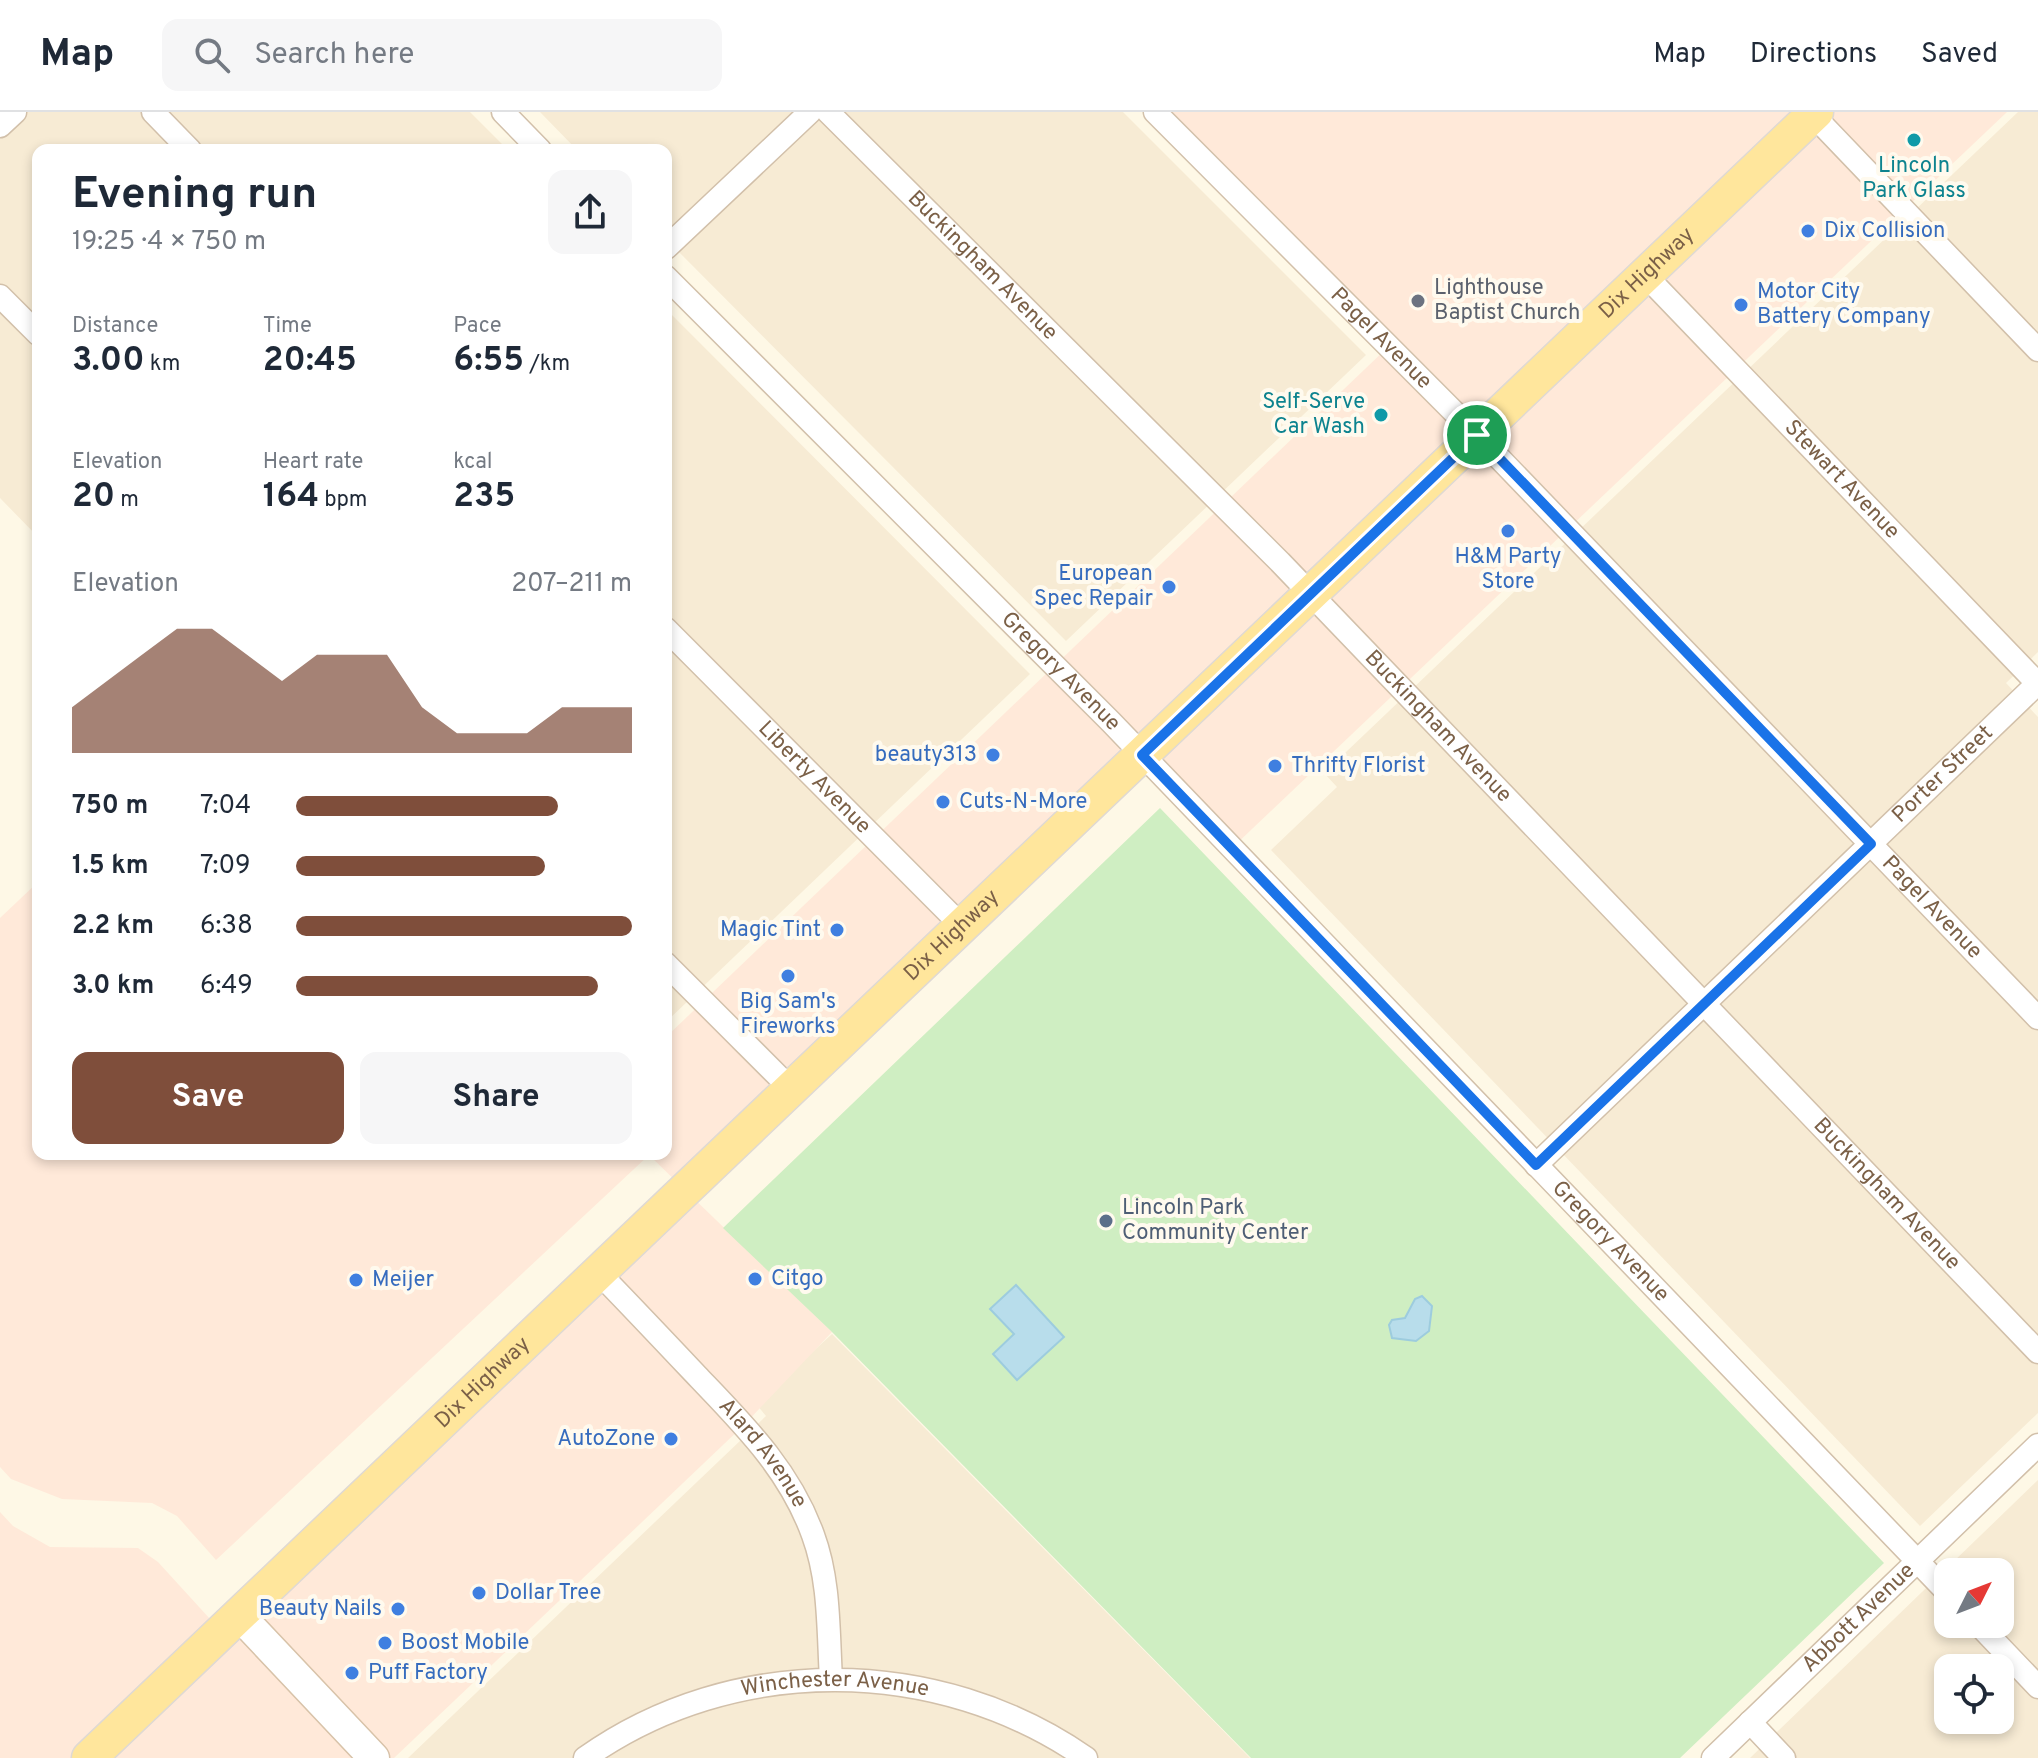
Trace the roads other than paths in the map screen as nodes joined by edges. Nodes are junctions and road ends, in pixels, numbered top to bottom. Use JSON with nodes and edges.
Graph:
{"nodes":[{"id":1,"x":15,"y":112,"type":"edge"},
{"id":2,"x":153,"y":112,"type":"edge"},
{"id":3,"x":503,"y":112,"type":"edge"},
{"id":4,"x":810,"y":112,"type":"edge"},
{"id":5,"x":828,"y":112,"type":"edge"},
{"id":6,"x":1155,"y":112,"type":"edge"},
{"id":7,"x":1814,"y":114,"type":"edge"},
{"id":8,"x":0,"y":126,"type":"edge"},
{"id":9,"x":184,"y":144,"type":"edge"},
{"id":10,"x":534,"y":144,"type":"edge"},
{"id":11,"x":672,"y":242,"type":"edge"},
{"id":12,"x":1645,"y":275,"type":"junction"},
{"id":13,"x":672,"y":283,"type":"edge"},
{"id":14,"x":0,"y":296,"type":"edge"},
{"id":15,"x":32,"y":328,"type":"edge"},
{"id":16,"x":2038,"y":350,"type":"edge"},
{"id":17,"x":1477,"y":435,"type":"junction"},
{"id":18,"x":1309,"y":595,"type":"junction"},
{"id":19,"x":672,"y":635,"type":"edge"},
{"id":20,"x":2038,"y":683,"type":"edge"},
{"id":21,"x":1142,"y":755,"type":"junction"},
{"id":22,"x":1871,"y":844,"type":"junction"},
{"id":23,"x":962,"y":926,"type":"junction"},
{"id":24,"x":672,"y":970,"type":"edge"},
{"id":25,"x":1703,"y":1005,"type":"junction"},
{"id":26,"x":2038,"y":1018,"type":"edge"},
{"id":27,"x":791,"y":1089,"type":"junction"},
{"id":28,"x":1536,"y":1165,"type":"junction"},
{"id":29,"x":599,"y":1273,"type":"junction"},
{"id":30,"x":2038,"y":1352,"type":"edge"},
{"id":31,"x":2038,"y":1445,"type":"edge"},
{"id":32,"x":1917,"y":1561,"type":"junction"},
{"id":33,"x":1934,"y":1579,"type":"edge"},
{"id":34,"x":239,"y":1615,"type":"junction"},
{"id":35,"x":1991,"y":1638,"type":"edge"},
{"id":36,"x":831,"y":1679,"type":"junction"},
{"id":37,"x":2038,"y":1687,"type":"edge"},
{"id":38,"x":1750,"y":1722,"type":"junction"},
{"id":39,"x":89,"y":1758,"type":"edge"},
{"id":40,"x":374,"y":1758,"type":"edge"},
{"id":41,"x":585,"y":1758,"type":"edge"},
{"id":42,"x":1086,"y":1758,"type":"edge"},
{"id":43,"x":1713,"y":1758,"type":"edge"},
{"id":44,"x":1784,"y":1758,"type":"edge"}],
"edges":[{"from":1,"to":8,"type":"street"},
{"from":2,"to":9,"type":"street"},
{"from":3,"to":10,"type":"street"},
{"from":4,"to":11,"type":"street"},
{"from":5,"to":18,"type":"street","name":"Buckingham Avenue"},
{"from":6,"to":17,"type":"street","name":"Pagel Avenue"},
{"from":7,"to":12,"type":"main road","name":"Dix Highway"},
{"from":7,"to":16,"type":"street"},
{"from":12,"to":17,"type":"main road","name":"Dix Highway"},
{"from":12,"to":20,"type":"street","name":"Stewart Avenue"},
{"from":13,"to":21,"type":"street","name":"Gregory Avenue"},
{"from":14,"to":15,"type":"street"},
{"from":17,"to":18,"type":"main road","name":"Dix Highway"},
{"from":17,"to":22,"type":"street","name":"Pagel Avenue"},
{"from":18,"to":21,"type":"main road","name":"Dix Highway"},
{"from":18,"to":25,"type":"street","name":"Buckingham Avenue"},
{"from":19,"to":23,"type":"street","name":"Liberty Avenue"},
{"from":20,"to":22,"type":"street","name":"Porter Street"},
{"from":21,"to":23,"type":"main road","name":"Dix Highway"},
{"from":21,"to":28,"type":"street","name":"Gregory Avenue"},
{"from":22,"to":25,"type":"street","name":"Porter Street"},
{"from":22,"to":26,"type":"street","name":"Pagel Avenue"},
{"from":23,"to":27,"type":"main road","name":"Dix Highway"},
{"from":24,"to":27,"type":"street"},
{"from":25,"to":28,"type":"street","name":"Porter Street"},
{"from":25,"to":30,"type":"street","name":"Buckingham Avenue"},
{"from":27,"to":29,"type":"main road","name":"Dix Highway"},
{"from":28,"to":32,"type":"street","name":"Gregory Avenue"},
{"from":29,"to":34,"type":"main road","name":"Dix Highway"},
{"from":29,"to":36,"type":"street","name":"Alard Avenue"},
{"from":31,"to":32,"type":"street","name":"Abbott Avenue"},
{"from":32,"to":33,"type":"street","name":"Gregory Avenue"},
{"from":32,"to":38,"type":"street","name":"Abbott Avenue"},
{"from":34,"to":39,"type":"main road","name":"Dix Highway"},
{"from":34,"to":40,"type":"street"},
{"from":35,"to":37,"type":"street"},
{"from":36,"to":41,"type":"street","name":"Winchester Avenue"},
{"from":36,"to":42,"type":"street","name":"Winchester Avenue"},
{"from":38,"to":43,"type":"street","name":"Abbott Avenue"},
{"from":38,"to":44,"type":"street"}]}
